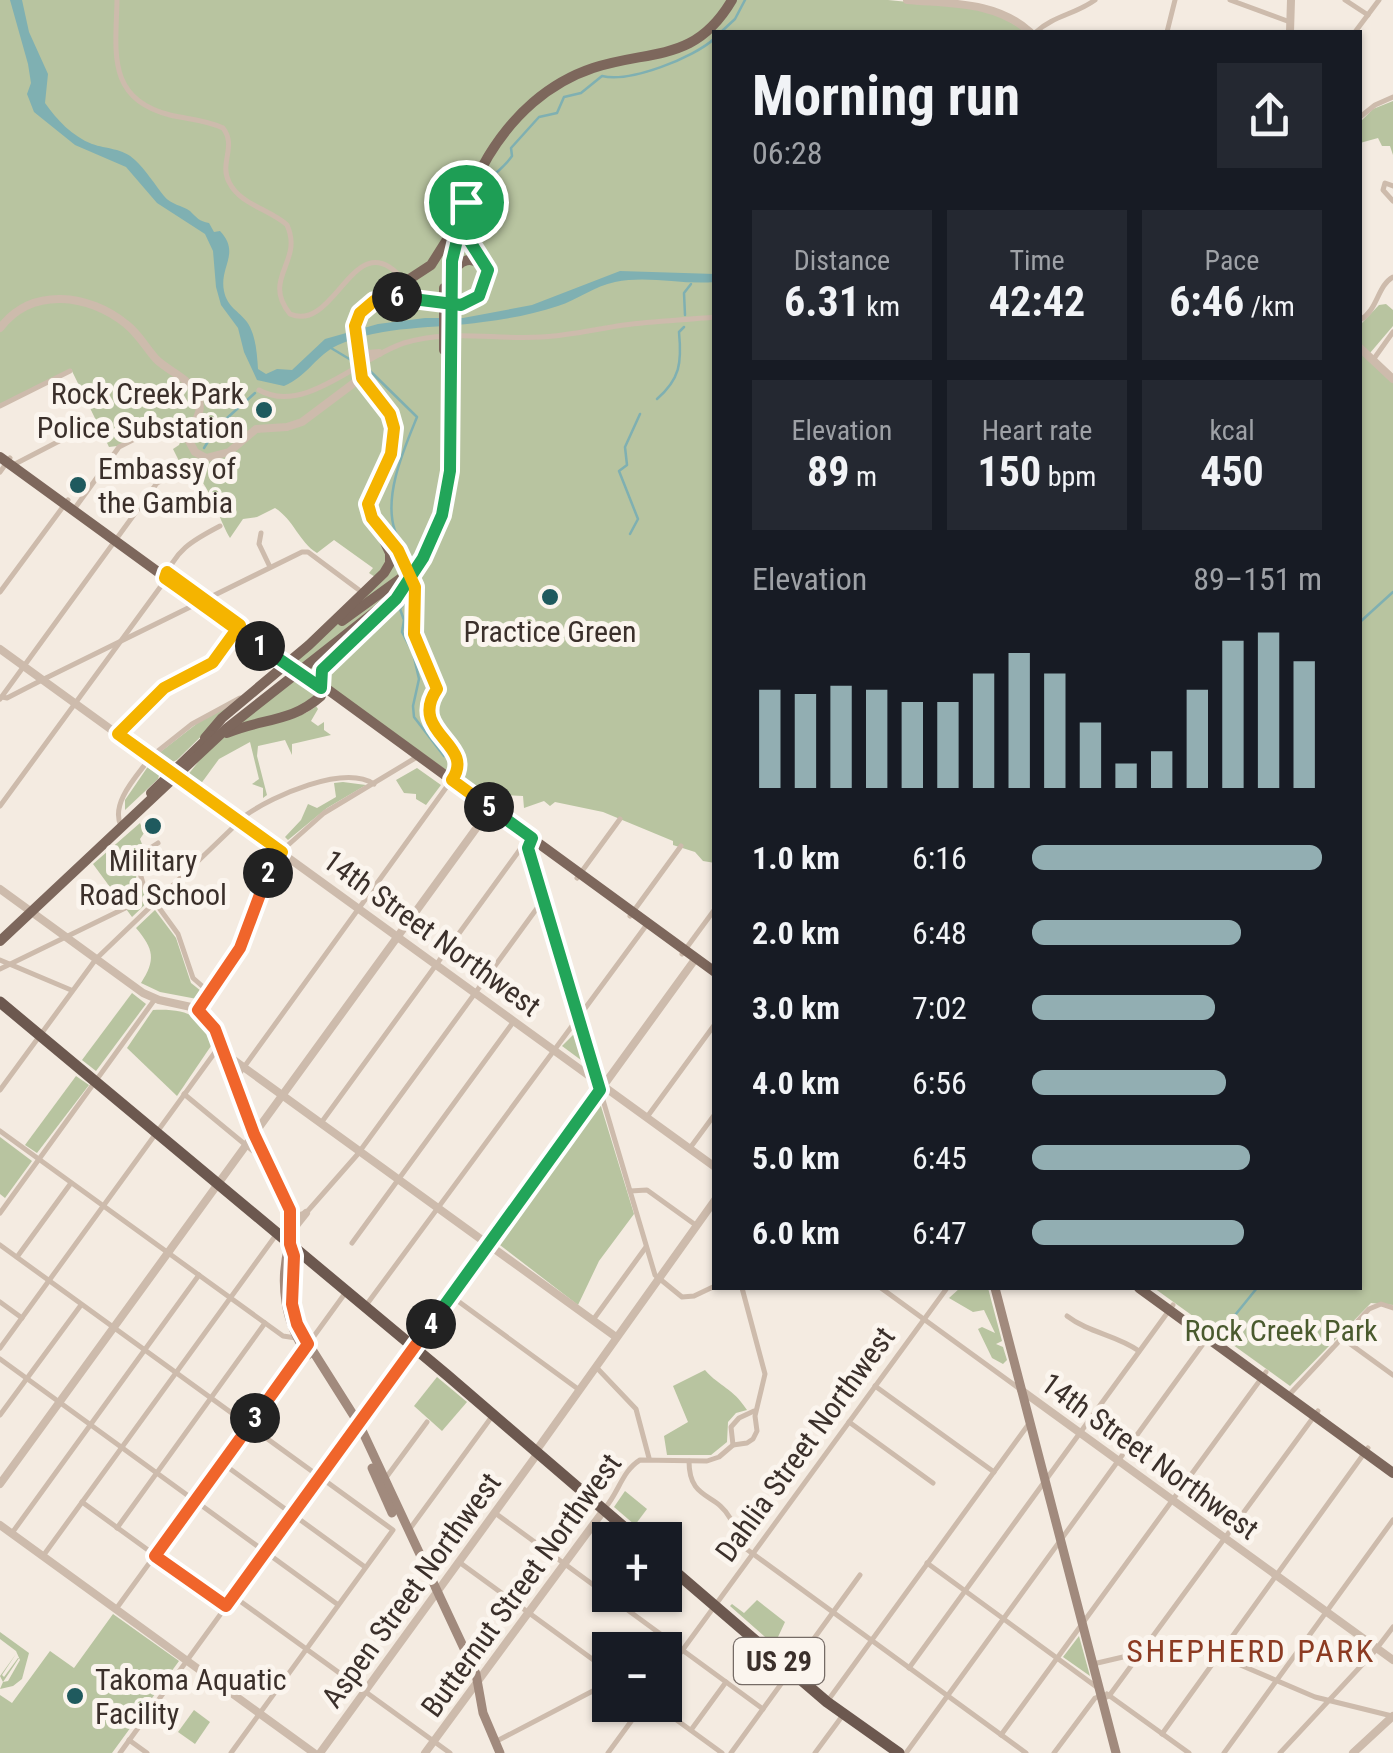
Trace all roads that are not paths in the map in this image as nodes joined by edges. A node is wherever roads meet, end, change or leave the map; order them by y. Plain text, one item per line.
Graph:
1 (117, 0) edge
2 (728, 0) edge
3 (907, 0) edge
4 (1095, 0) edge
5 (1175, 0) edge
6 (1232, 0) edge
7 (1291, 0) edge
8 (1345, 0) edge
9 (1379, 0) edge
10 (1368, 16) junction
11 (1290, 22) junction
12 (1030, 30) edge
13 (1036, 30) edge
14 (1169, 30) edge
15 (1290, 30) edge
16 (1357, 30) edge
17 (1393, 97) edge
18 (1362, 116) edge
19 (1393, 186) edge
20 (1393, 201) edge
21 (466, 202) junction
22 (450, 235) junction
23 (1393, 277) edge
24 (487, 280) junction
25 (405, 282) junction
26 (448, 285) junction
27 (378, 300) junction
28 (428, 303) junction
29 (712, 317) edge
30 (1362, 318) edge
31 (0, 328) edge
32 (1393, 332) edge
33 (357, 344) junction
34 (1362, 350) edge
35 (379, 353) junction
36 (1373, 360) junction
37 (359, 364) junction
38 (70, 371) dead end
39 (1393, 379) edge
40 (364, 380) junction
41 (259, 390) dead end
42 (0, 406) edge
43 (94, 423) dead end
44 (158, 427) dead end
45 (7, 461) edge
46 (188, 467) dead end
47 (70, 505) junction
48 (372, 518) junction
49 (220, 526) dead end
50 (261, 533) dead end
51 (117, 539) junction
52 (270, 567) junction
53 (166, 575) junction
54 (409, 585) junction
55 (0, 592) edge
56 (363, 593) junction
57 (202, 601) junction
58 (238, 627) junction
59 (121, 640) junction
60 (308, 645) junction
61 (0, 647) edge
62 (289, 664) junction
63 (24, 665) junction
64 (305, 676) junction
65 (431, 678) junction
66 (44, 679) junction
67 (444, 682) dead end
68 (278, 688) junction
69 (321, 688) junction
70 (248, 695) junction
71 (1, 698) edge
72 (76, 702) junction
73 (120, 733) junction
74 (217, 738) junction
75 (191, 754) junction
76 (151, 756) junction
77 (417, 758) junction
78 (175, 774) junction
79 (450, 782) junction
80 (374, 784) junction
81 (0, 806) edge
82 (489, 811) junction
83 (620, 819) dead end
84 (240, 822) junction
85 (121, 826) junction
86 (530, 841) junction
87 (158, 842) dead end
88 (680, 846) dead end
89 (282, 852) junction
90 (579, 876) junction
91 (0, 889) edge
92 (150, 896) junction
93 (542, 900) junction
94 (155, 902) junction
95 (359, 908) junction
96 (30, 911) junction
97 (712, 913) edge
98 (631, 914) junction
99 (647, 925) junction
100 (398, 936) junction
101 (67, 938) junction
102 (0, 941) edge
103 (684, 952) junction
104 (96, 959) junction
105 (0, 960) edge
106 (695, 960) junction
107 (436, 964) junction
108 (10, 966) junction
109 (0, 968) edge
110 (712, 973) edge
111 (72, 991) junction
112 (210, 992) junction
113 (475, 993) junction
114 (155, 999) junction
115 (0, 1002) edge
116 (198, 1010) junction
117 (578, 1019) junction
118 (514, 1021) junction
119 (712, 1028) edge
120 (40, 1035) junction
121 (222, 1048) junction
122 (552, 1048) junction
123 (229, 1066) junction
124 (244, 1067) junction
125 (96, 1081) junction
126 (234, 1081) junction
127 (601, 1086) junction
128 (0, 1090) edge
129 (184, 1094) junction
130 (282, 1095) junction
131 (647, 1118) junction
132 (712, 1118) edge
133 (321, 1123) junction
134 (0, 1131) edge
135 (157, 1132) junction
136 (254, 1134) junction
137 (246, 1146) junction
138 (690, 1148) junction
139 (360, 1151) junction
140 (262, 1153) junction
141 (39, 1160) junction
142 (712, 1165) edge
143 (398, 1179) junction
144 (71, 1182) junction
145 (218, 1183) junction
146 (630, 1191) junction
147 (712, 1204) edge
148 (103, 1206) junction
149 (437, 1207) junction
150 (290, 1209) junction
151 (0, 1213) edge
152 (306, 1213) junction
153 (696, 1226) junction
154 (286, 1237) junction
155 (352, 1244) dead end
156 (489, 1244) junction
157 (0, 1245) edge
158 (646, 1247) junction
159 (168, 1253) junction
160 (16, 1257) junction
161 (199, 1275) junction
162 (658, 1279) junction
163 (49, 1281) junction
164 (712, 1287) edge
165 (743, 1290) edge
166 (884, 1290) edge
167 (945, 1290) edge
168 (996, 1290) edge
169 (1142, 1290) edge
170 (1151, 1290) edge
171 (347, 1291) junction
172 (289, 1294) junction
173 (451, 1296) junction
174 (230, 1298) junction
175 (0, 1302) edge
176 (81, 1304) junction
177 (365, 1306) junction
178 (1171, 1308) junction
179 (1393, 1308) edge
180 (1067, 1316) dead end
181 (22, 1318) junction
182 (924, 1318) junction
183 (593, 1320) junction
184 (266, 1324) junction
185 (113, 1328) junction
186 (616, 1336) junction
187 (1210, 1336) junction
188 (296, 1338) junction
189 (1342, 1338) junction
190 (306, 1347) junction
191 (0, 1348) edge
192 (414, 1348) junction
193 (144, 1350) junction
194 (1140, 1352) junction
195 (0, 1359) edge
196 (595, 1366) junction
197 (176, 1373) junction
198 (1264, 1375) junction
199 (1393, 1375) edge
200 (26, 1379) junction
201 (875, 1386) junction
202 (578, 1388) junction
203 (1021, 1390) junction
204 (1289, 1394) junction
205 (211, 1398) junction
206 (59, 1402) junction
207 (1316, 1413) junction
208 (0, 1415) edge
209 (494, 1415) junction
210 (754, 1415) junction
211 (427, 1422) dead end
212 (849, 1422) junction
213 (1030, 1422) junction
214 (90, 1425) junction
215 (249, 1426) junction
216 (357, 1426) junction
217 (1080, 1432) junction
218 (733, 1444) junction
219 (122, 1448) junction
220 (1366, 1450) junction
221 (537, 1452) junction
222 (649, 1458) junction
223 (1119, 1460) junction
224 (689, 1461) junction
225 (222, 1463) junction
226 (1393, 1470) edge
227 (994, 1472) junction
228 (157, 1473) junction
229 (320, 1477) junction
230 (1045, 1481) junction
231 (381, 1482) junction
232 (932, 1483) dead end
233 (0, 1484) edge
234 (1172, 1500) junction
235 (195, 1501) junction
236 (82, 1502) junction
237 (604, 1510) junction
238 (495, 1513) junction
239 (292, 1514) junction
240 (1393, 1520) edge
241 (618, 1522) edge
242 (0, 1525) edge
243 (117, 1528) junction
244 (408, 1532) junction
245 (12, 1533) junction
246 (1225, 1538) junction
247 (1060, 1540) junction
248 (266, 1552) junction
249 (754, 1554) junction
250 (43, 1556) junction
251 (155, 1556) junction
252 (459, 1562) junction
253 (928, 1562) junction
254 (564, 1563) junction
255 (366, 1568) junction
256 (860, 1575) dead end
257 (1276, 1575) junction
258 (682, 1578) edge
259 (966, 1590) junction
260 (234, 1596) junction
261 (434, 1596) junction
262 (338, 1605) junction
263 (226, 1606) junction
264 (715, 1606) junction
265 (116, 1609) junction
266 (528, 1612) junction
267 (833, 1612) junction
268 (1327, 1612) junction
269 (1004, 1618) junction
270 (1082, 1624) junction
271 (1393, 1627) edge
272 (658, 1632) edge
273 (871, 1640) junction
274 (1377, 1648) junction
275 (307, 1649) junction
276 (682, 1650) joint
277 (1142, 1652) junction
278 (1218, 1656) junction
279 (1057, 1658) junction
280 (592, 1659) edge
281 (186, 1660) junction
282 (1393, 1660) edge
283 (1093, 1664) junction
284 (909, 1668) junction
285 (790, 1671) junction
286 (726, 1682) junction
287 (1276, 1682) junction
288 (475, 1684) junction
289 (592, 1691) edge
290 (365, 1692) junction
291 (1103, 1695) junction
292 (948, 1696) junction
293 (1328, 1701) junction
294 (827, 1702) junction
295 (763, 1708) junction
296 (260, 1714) junction
297 (844, 1714) junction
298 (1393, 1716) edge
299 (631, 1722) edge
300 (680, 1722) edge
301 (691, 1730) junction
302 (1162, 1734) junction
303 (1002, 1735) junction
304 (129, 1740) junction
305 (434, 1741) junction
306 (495, 1742) junction
307 (120, 1753) edge
308 (147, 1753) edge
309 (231, 1753) edge
310 (317, 1753) edge
311 (425, 1753) edge
312 (450, 1753) edge
313 (500, 1753) edge
314 (608, 1753) edge
315 (722, 1753) edge
316 (731, 1753) edge
317 (816, 1753) edge
318 (903, 1753) edge
319 (1026, 1753) edge
320 (1054, 1753) edge
321 (1116, 1753) edge
322 (1189, 1753) edge
323 (1224, 1753) edge
324 (1280, 1753) edge
325 (1353, 1753) edge

1 - 25 street
2 - 21 main road
2 - 22 main road
3 - 12 street
4 - 13 street
5 - 14 street
6 - 11 street
7 - 11 street
8 - 10 street
9 - 10 street
10 - 16 street
11 - 15 street
17 - 18 street
19 - 20 street
21 - 24 main road
21 - 26 main road
22 - 25 main road
22 - 26 main road
23 - 30 street
24 - 26 main road
24 - 28 main road
25 - 27 street
25 - 28 main road
26 - 54 main road, bridge
27 - 28 street
27 - 33 street
29 - 35 street
31 - 40 street
32 - 36 street
33 - 35 street
33 - 37 street
34 - 36 street
35 - 37 street
36 - 39 street
37 - 40 street
37 - 41 street
38 - 42 street
40 - 48 street
43 - 45 street
44 - 47 street
45 - 47 main road
46 - 51 street
47 - 51 main road
47 - 55 street
48 - 54 street
48 - 56 main road
49 - 53 street
50 - 52 street
51 - 53 main road
51 - 63 street
52 - 56 street
52 - 57 street
53 - 57 main road
53 - 59 street
54 - 60 main road
54 - 65 street
54 - 68 main road
54 - 69 main road
54 - 75 main road
56 - 60 main road
57 - 58 main road
57 - 59 street
58 - 62 main road
58 - 73 street
59 - 66 street
59 - 72 street
60 - 62 main road
61 - 63 street, 14th Street Northwest
62 - 64 main road, bridge
62 - 70 main road
63 - 66 street, 14th Street Northwest
63 - 71 street
64 - 68 main road
64 - 69 main road
65 - 67 street
65 - 79 street
66 - 71 street
66 - 72 street, 14th Street Northwest
68 - 74 main road
69 - 74 main road
69 - 77 main road
70 - 75 main road
70 - 76 street
72 - 73 street, 14th Street Northwest
72 - 81 street
73 - 76 street, 14th Street Northwest
74 - 78 main road
75 - 78 main road
76 - 78 street, 14th Street Northwest
76 - 85 street
77 - 79 main road
77 - 80 street
78 - 84 street, 14th Street Northwest
78 - 85 main road
79 - 82 main road
79 - 95 street
80 - 84 street
80 - 89 street
82 - 86 main road
82 - 100 street
83 - 90 street
84 - 89 street, 14th Street Northwest
84 - 94 street
85 - 96 main road
86 - 90 main road
86 - 93 street
86 - 107 street
87 - 92 street
88 - 98 street
89 - 95 street, 14th Street Northwest
89 - 112 street
90 - 98 main road
91 - 96 street
92 - 94 street
92 - 101 street
93 - 113 street
93 - 117 street
94 - 104 street
94 - 112 street
95 - 100 street, 14th Street Northwest
95 - 124 street
96 - 101 street
96 - 102 main road
97 - 103 street
98 - 99 main road
99 - 103 main road
99 - 117 street
100 - 107 street, 14th Street Northwest
100 - 130 street
101 - 104 street
101 - 108 street
103 - 106 main road
104 - 111 street
104 - 114 street
105 - 108 street
106 - 110 main road
106 - 127 street
107 - 113 street, 14th Street Northwest
107 - 133 street
108 - 109 street
108 - 111 street
111 - 120 street
112 - 116 street
113 - 118 street, 14th Street Northwest
113 - 139 street
114 - 116 street
114 - 125 street
115 - 120 highway
116 - 121 street
117 - 122 street
117 - 127 street
118 - 122 street, 14th Street Northwest
118 - 143 street
119 - 131 street
120 - 125 highway
120 - 128 street
121 - 123 street
121 - 124 street
121 - 129 street
122 - 127 street, 14th Street Northwest
122 - 149 street
123 - 124 street
123 - 126 street
124 - 126 street
124 - 130 street
125 - 135 highway
125 - 141 street
126 - 136 street
127 - 131 street, 14th Street Northwest
127 - 146 street
127 - 156 street
129 - 135 street
129 - 137 street
130 - 133 street
130 - 136 street
131 - 138 street, 14th Street Northwest
132 - 138 street
133 - 139 street
134 - 141 street
135 - 145 highway
135 - 148 street
136 - 137 street
136 - 140 street
137 - 140 street
137 - 145 street
138 - 142 street, 14th Street Northwest
139 - 143 street
139 - 152 street
140 - 150 street
141 - 144 street
141 - 151 street
143 - 149 street
143 - 155 street
144 - 148 street
144 - 160 street
145 - 154 highway
145 - 159 street
146 - 153 street
146 - 158 street
147 - 153 street, Aspen Street Northwest
148 - 159 street
148 - 163 street
149 - 156 street
149 - 177 street
150 - 152 street
150 - 154 street
152 - 154 street
153 - 162 street, Aspen Street Northwest
154 - 171 highway
154 - 172 main road
154 - 174 street
156 - 173 street
156 - 183 street
157 - 160 street
158 - 162 street
158 - 183 street
159 - 161 street
159 - 185 street
160 - 163 street
161 - 174 street
161 - 193 street
162 - 164 street
162 - 186 street, Aspen Street Northwest
163 - 176 street
163 - 181 street
165 - 210 street
166 - 182 street, 14th Street Northwest
167 - 182 street, Dahlia Street Northwest
168 - 203 main road
169 - 178 main road
170 - 178 main road
171 - 177 highway
171 - 190 street
172 - 188 main road
172 - 190 main road
173 - 192 street
173 - 202 street
174 - 184 street
174 - 197 street
175 - 181 street
176 - 185 street
176 - 200 street
177 - 192 highway
178 - 187 main road
178 - 194 street
179 - 189 street
180 - 194 street
181 - 191 street
182 - 201 street, Dahlia Street Northwest
182 - 203 street, 14th Street Northwest
183 - 186 street
184 - 188 street
184 - 205 street
185 - 193 street
185 - 206 street
186 - 196 street, Aspen Street Northwest
187 - 198 main road
187 - 223 street
188 - 190 main road
189 - 199 street
189 - 204 street
190 - 215 street
190 - 216 main road
192 - 209 highway
192 - 216 street
193 - 197 street
193 - 214 street
194 - 217 street
195 - 200 street
196 - 202 street, Aspen Street Northwest
196 - 222 street
197 - 205 street
197 - 219 street
198 - 204 main road
198 - 234 street
200 - 206 street
200 - 208 street
201 - 212 street, Dahlia Street Northwest
201 - 227 street
202 - 221 street, Aspen Street Northwest
203 - 213 main road
203 - 217 street, 14th Street Northwest
204 - 207 main road
205 - 215 street
205 - 228 street
206 - 214 street
206 - 233 street
207 - 220 main road
207 - 246 street
209 - 221 highway
209 - 244 street
210 - 218 street
210 - 218 street
211 - 231 street
212 - 232 street
212 - 249 street, Dahlia Street Northwest
213 - 227 street
213 - 230 main road
214 - 219 street
214 - 245 street
215 - 225 street
215 - 229 street
216 - 229 street
216 - 231 main road
217 - 223 street, 14th Street Northwest
217 - 230 street
218 - 224 street
219 - 228 street
219 - 236 street
220 - 226 main road
220 - 257 street
221 - 237 highway
221 - 238 street, Aspen Street Northwest
222 - 224 street, Butternut Street Northwest
222 - 237 street, Butternut Street Northwest
223 - 234 street, 14th Street Northwest
223 - 247 street
224 - 249 street
225 - 235 street
225 - 239 street
227 - 253 street
228 - 235 street
228 - 243 street
229 - 239 street
229 - 255 street
230 - 247 main road
230 - 259 street
231 - 244 main road
231 - 261 main road
234 - 246 street, 14th Street Northwest
234 - 270 street
235 - 248 street
235 - 251 street
236 - 243 street
236 - 250 street
237 - 241 highway
237 - 254 street, Butternut Street Northwest
238 - 252 street, Aspen Street Northwest
238 - 254 street
239 - 248 street
239 - 255 street
240 - 268 street
242 - 245 street
243 - 251 street
244 - 261 main road
245 - 250 street
246 - 257 street, 14th Street Northwest
246 - 277 street
247 - 269 street
247 - 270 main road
248 - 260 street
248 - 262 street
249 - 264 street, Dahlia Street Northwest
249 - 267 street
250 - 265 street
251 - 263 street
251 - 265 street
252 - 261 street, Aspen Street Northwest
252 - 266 street
253 - 259 street
253 - 273 street
254 - 266 street, Butternut Street Northwest
254 - 272 street
255 - 262 street
256 - 267 street
257 - 268 street, 14th Street Northwest
257 - 278 street
258 - 264 highway, US 29
259 - 269 street
259 - 284 street
260 - 263 street
260 - 275 street
261 - 288 main road
261 - 290 street, Aspen Street Northwest
262 - 275 street
263 - 281 street
264 - 276 street, Dahlia Street Northwest
264 - 285 highway, US 29
265 - 281 street
266 - 280 street
266 - 288 street, Butternut Street Northwest
267 - 273 street
267 - 285 street
268 - 274 street, 14th Street Northwest
268 - 287 street
269 - 279 street
269 - 292 street
270 - 279 street
270 - 283 main road
271 - 274 street
273 - 284 street
273 - 294 street
274 - 282 street, 14th Street Northwest
274 - 293 street
275 - 290 street
275 - 296 street
276 - 286 street
277 - 278 street
277 - 283 street
277 - 291 street
278 - 287 street
278 - 302 street
279 - 291 street
279 - 303 street
281 - 296 street
281 - 304 street
283 - 291 main road
284 - 292 street
285 - 294 highway, US 29
285 - 295 street
286 - 295 street
286 - 301 street
287 - 293 street
287 - 323 street
288 - 305 street, Butternut Street Northwest
288 - 306 main road
289 - 306 street
290 - 305 street
290 - 310 street, Aspen Street Northwest
291 - 302 street
291 - 320 street
291 - 321 main road
292 - 303 street
292 - 318 street
293 - 298 street
293 - 324 street
294 - 297 highway, US 29
295 - 316 street
296 - 309 street
296 - 310 street
297 - 317 street
297 - 318 highway, US 29
298 - 325 street
299 - 314 street
300 - 301 street
301 - 315 street
302 - 322 street
303 - 319 street
304 - 307 street
304 - 308 street
305 - 311 street, Butternut Street Northwest
305 - 312 street
306 - 313 main road

